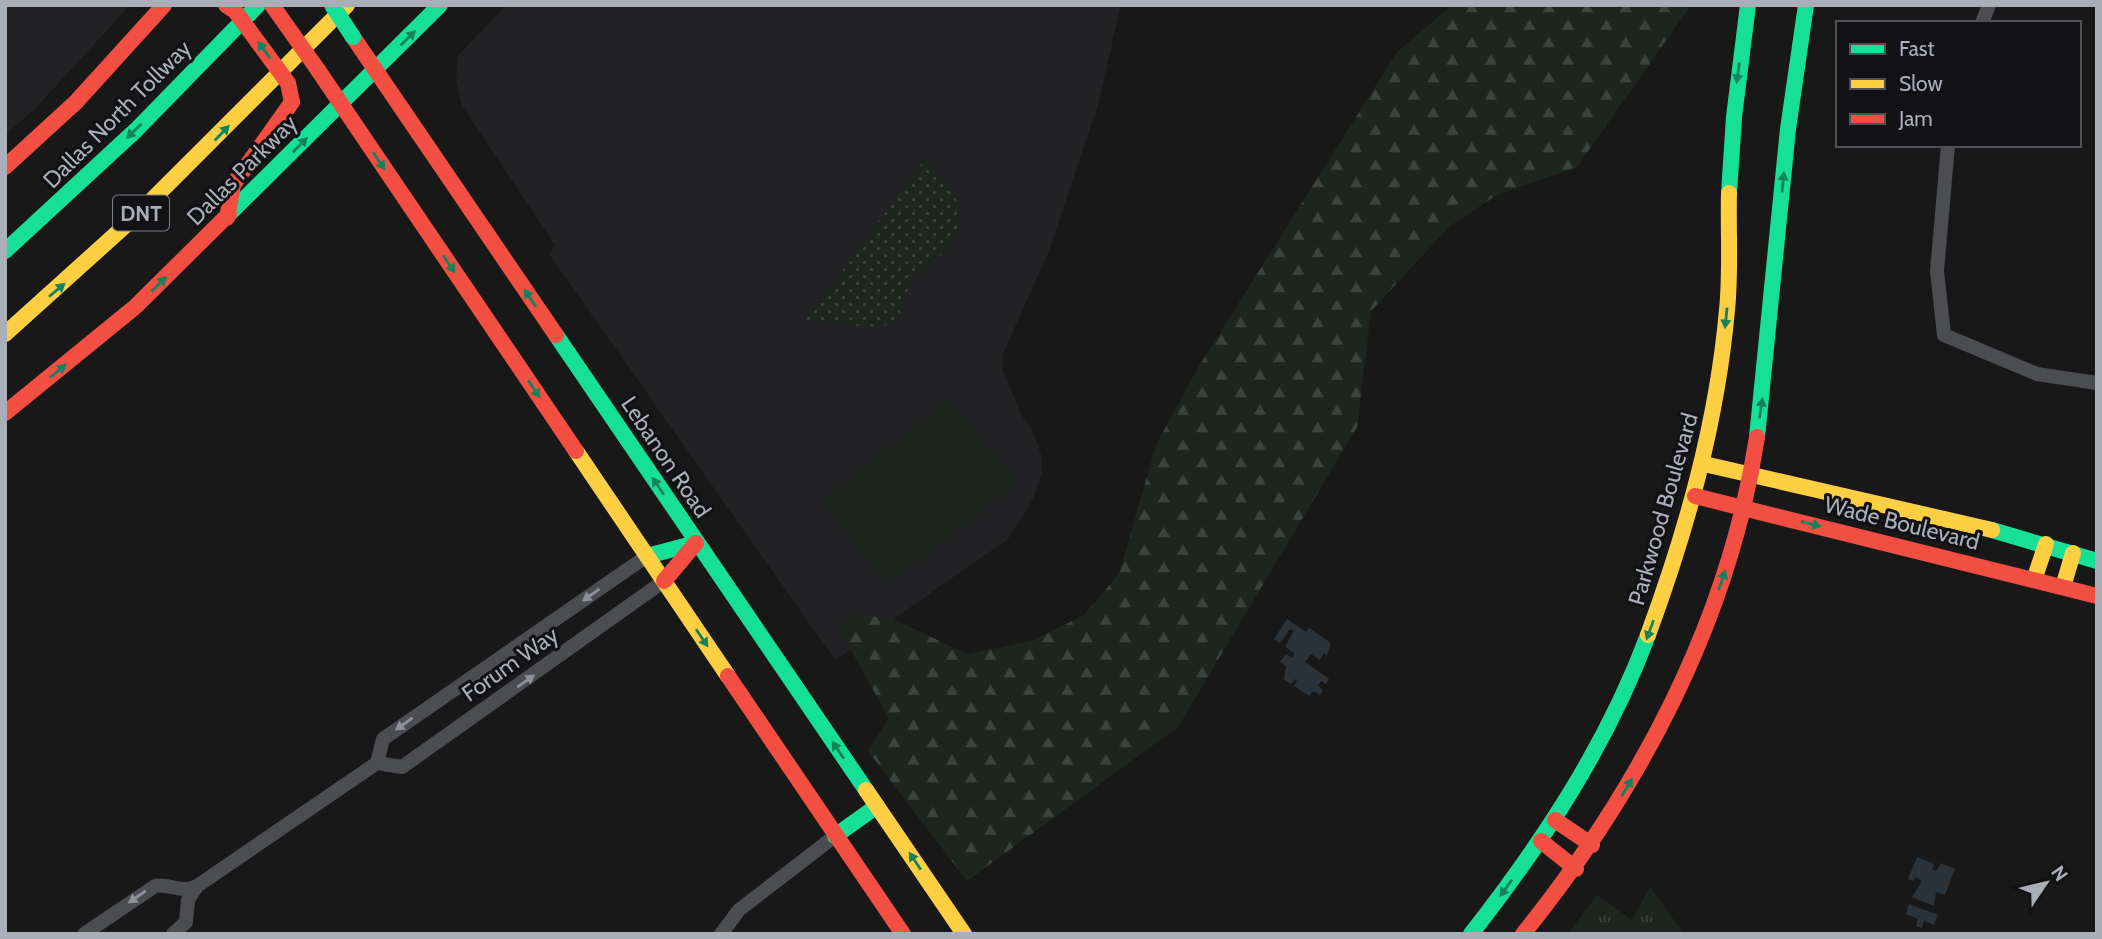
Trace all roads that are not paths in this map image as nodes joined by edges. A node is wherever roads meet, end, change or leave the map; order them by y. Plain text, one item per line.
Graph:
1 (183, 5) edge
2 (226, 5) edge
3 (258, 5) edge
4 (272, 5) edge
5 (332, 5) edge
6 (347, 5) edge
7 (440, 5) edge
8 (1748, 5) edge
9 (1806, 5) edge
10 (1990, 5) edge
11 (162, 8) edge
12 (1983, 21) edge
13 (376, 70) junction
14 (341, 105) junction
15 (1948, 147) edge
16 (5, 167) edge
17 (227, 218) junction
18 (5, 251) edge
19 (5, 334) edge
20 (2097, 383) edge
21 (5, 413) edge
22 (1704, 464) junction
23 (1750, 476) junction
24 (1695, 496) junction
25 (1745, 507) junction
26 (696, 543) junction
27 (2046, 544) junction
28 (2073, 553) junction
29 (647, 556) junction
30 (2097, 561) edge
31 (2034, 580) junction
32 (664, 581) junction
33 (2063, 587) junction
34 (2097, 596) edge
35 (377, 763) junction
36 (877, 806) junction
37 (1555, 820) junction
38 (835, 836) junction
39 (1541, 841) junction
40 (1592, 845) junction
41 (1576, 869) junction
42 (197, 886) junction
43 (84, 934) edge
44 (173, 934) edge
45 (721, 934) edge
46 (903, 934) edge
47 (964, 934) edge
48 (1471, 934) edge
49 (1524, 934) edge

1 - 11 main road
17 -> 2 main road, bridge
3 -> 18 main road, Dallas North Tollway / DNT
4 - 14 main road, bridge
5 - 13 main road, Lebanon Road, bridge
19 -> 6 main road, DNT
13 -> 7 main road, Dallas Parkway
8 -> 22 main road, Parkwood Boulevard
23 -> 9 main road
10 - 12 street
11 - 16 main road
13 - 14 main road, Dallas Parkway
26 -> 13 main road, Lebanon Road
17 -> 14 main road, Dallas Parkway
14 -> 29 main road
15 - 20 street
21 -> 17 main road, Dallas Parkway
22 - 23 main road, Wade Boulevard
22 - 24 main road, Parkwood Boulevard
23 - 25 main road
23 - 27 main road, Wade Boulevard
24 - 25 main road, Wade Boulevard
24 -> 37 main road, Parkwood Boulevard
25 -> 31 main road, Wade Boulevard
40 -> 25 main road
26 - 29 main road
26 - 32 main road
36 -> 26 main road, Lebanon Road
27 - 28 main road, Wade Boulevard
27 - 31 main road
28 - 30 main road, Wade Boulevard
28 - 33 main road
29 - 32 main road
29 -> 35 street, Forum Way
31 - 33 main road, Wade Boulevard
35 -> 32 street, Forum Way
32 -> 38 main road
33 - 34 main road, Wade Boulevard
35 - 42 street, Forum Way
36 - 38 main road
47 -> 36 main road, Lebanon Road
37 - 39 main road, Parkwood Boulevard
37 - 40 main road
38 - 45 street
38 - 46 main road
39 - 41 main road
39 -> 48 main road, Parkwood Boulevard
40 - 41 main road
41 - 49 main road
42 -> 43 street
42 - 44 street

